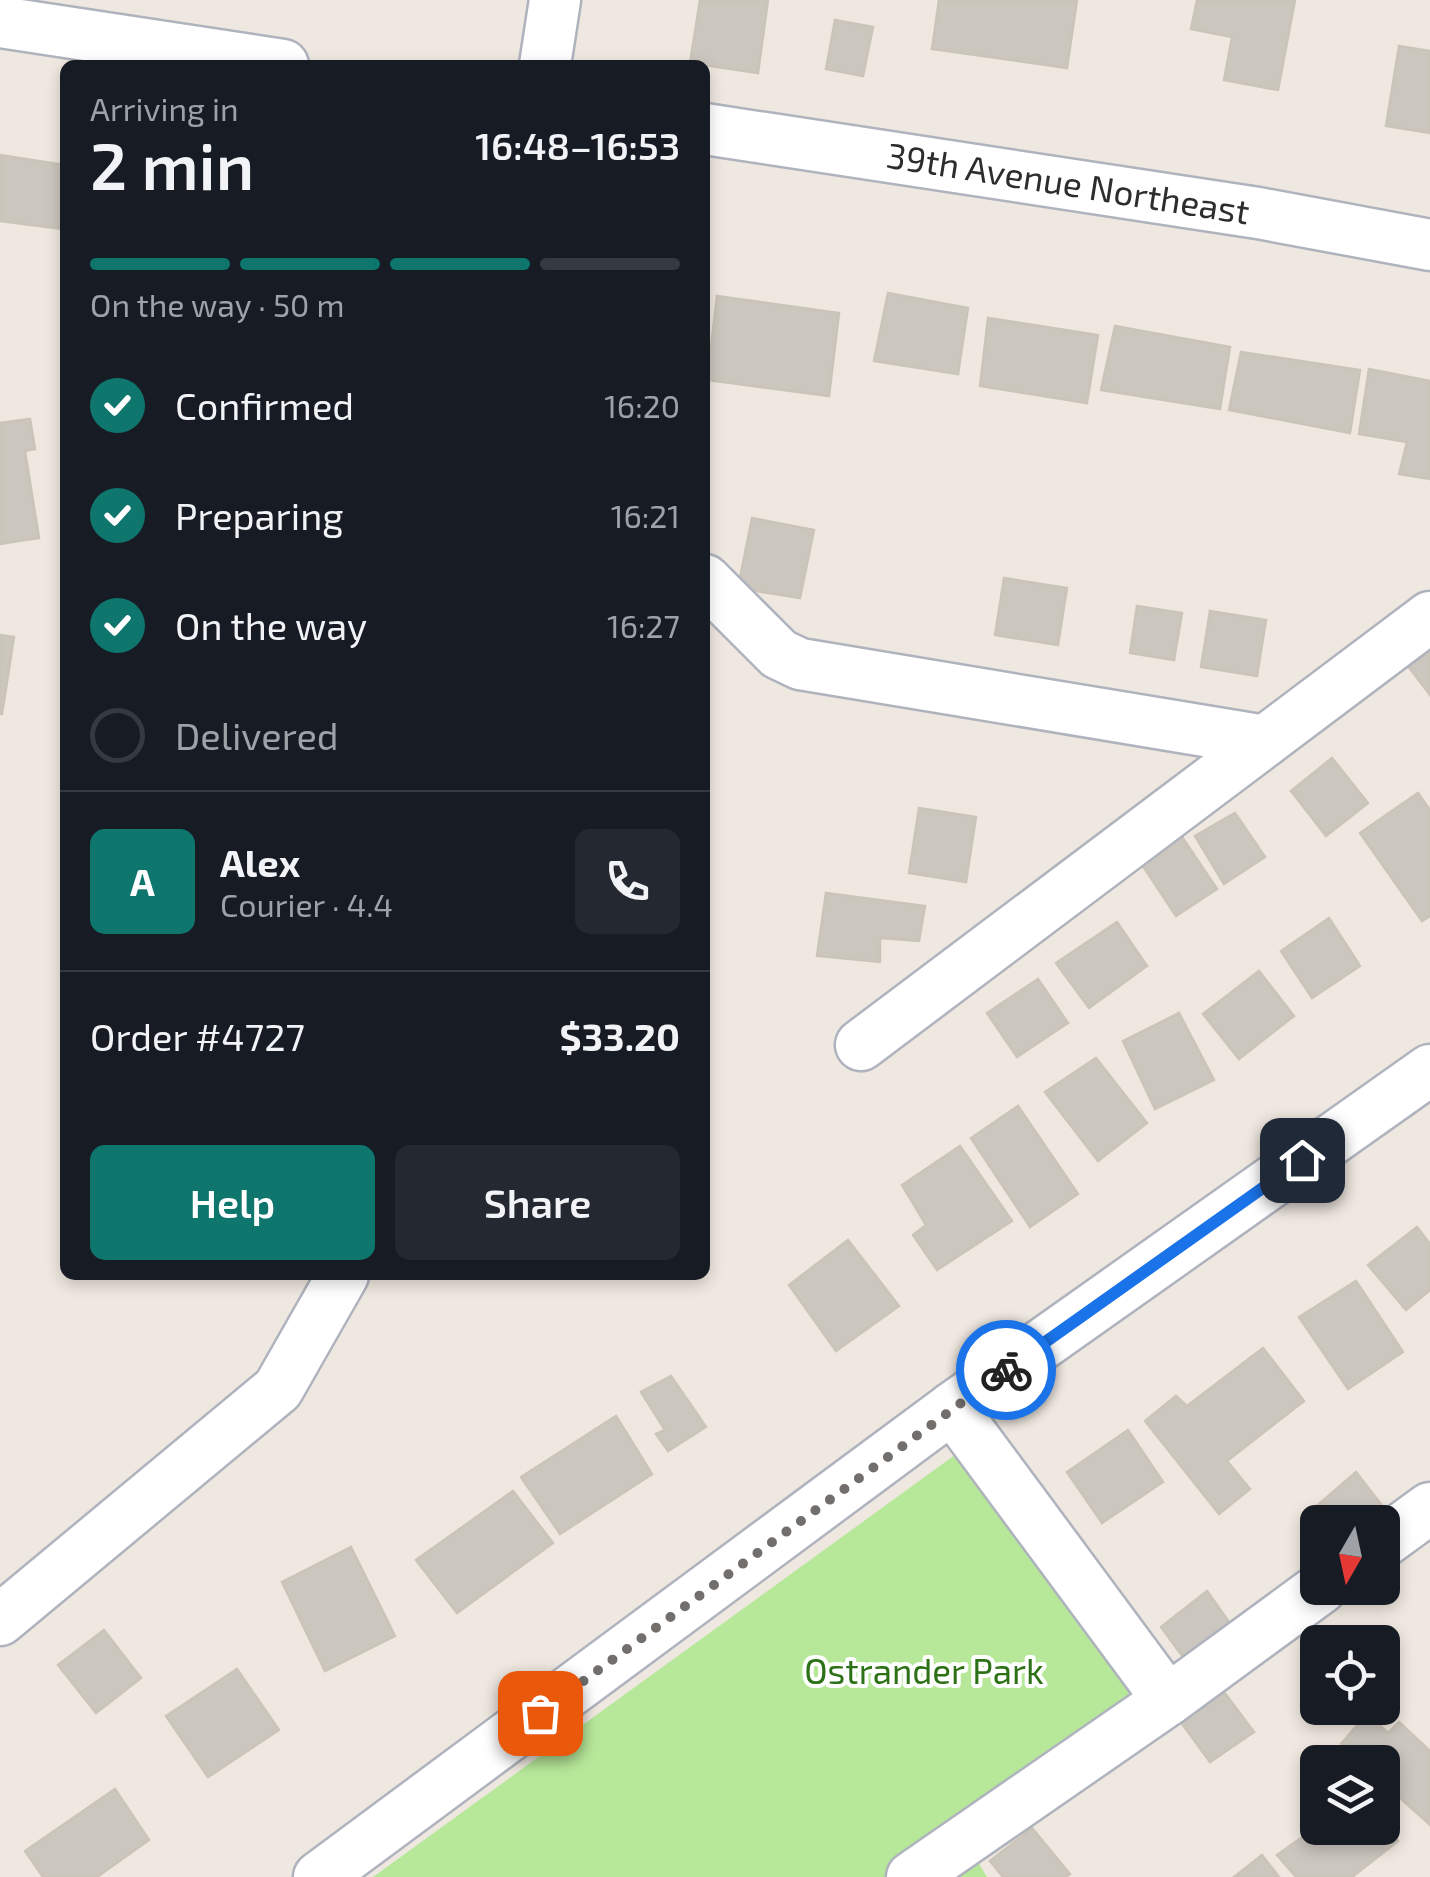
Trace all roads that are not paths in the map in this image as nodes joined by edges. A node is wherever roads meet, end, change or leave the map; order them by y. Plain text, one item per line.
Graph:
1 (556, 0) edge
2 (0, 22) edge
3 (250, 60) edge
4 (546, 60) edge
5 (710, 130) edge
6 (1430, 244) edge
7 (710, 585) edge
8 (1430, 617) edge
9 (1264, 742) junction
10 (861, 1045) dead end
11 (1430, 1070) edge
12 (340, 1280) edge
13 (952, 1408) junction
14 (1430, 1508) edge
15 (1400, 1529) edge
16 (1300, 1603) edge
17 (0, 1620) edge
18 (1168, 1700) junction
19 (319, 1877) edge
20 (912, 1877) edge

1 - 4 street
2 - 3 street
5 - 6 street, 39th Avenue Northeast
7 - 9 street
8 - 9 street
9 - 10 street
11 - 13 street
12 - 17 street
13 - 18 street
13 - 19 street
14 - 15 street
16 - 18 street
18 - 20 street

